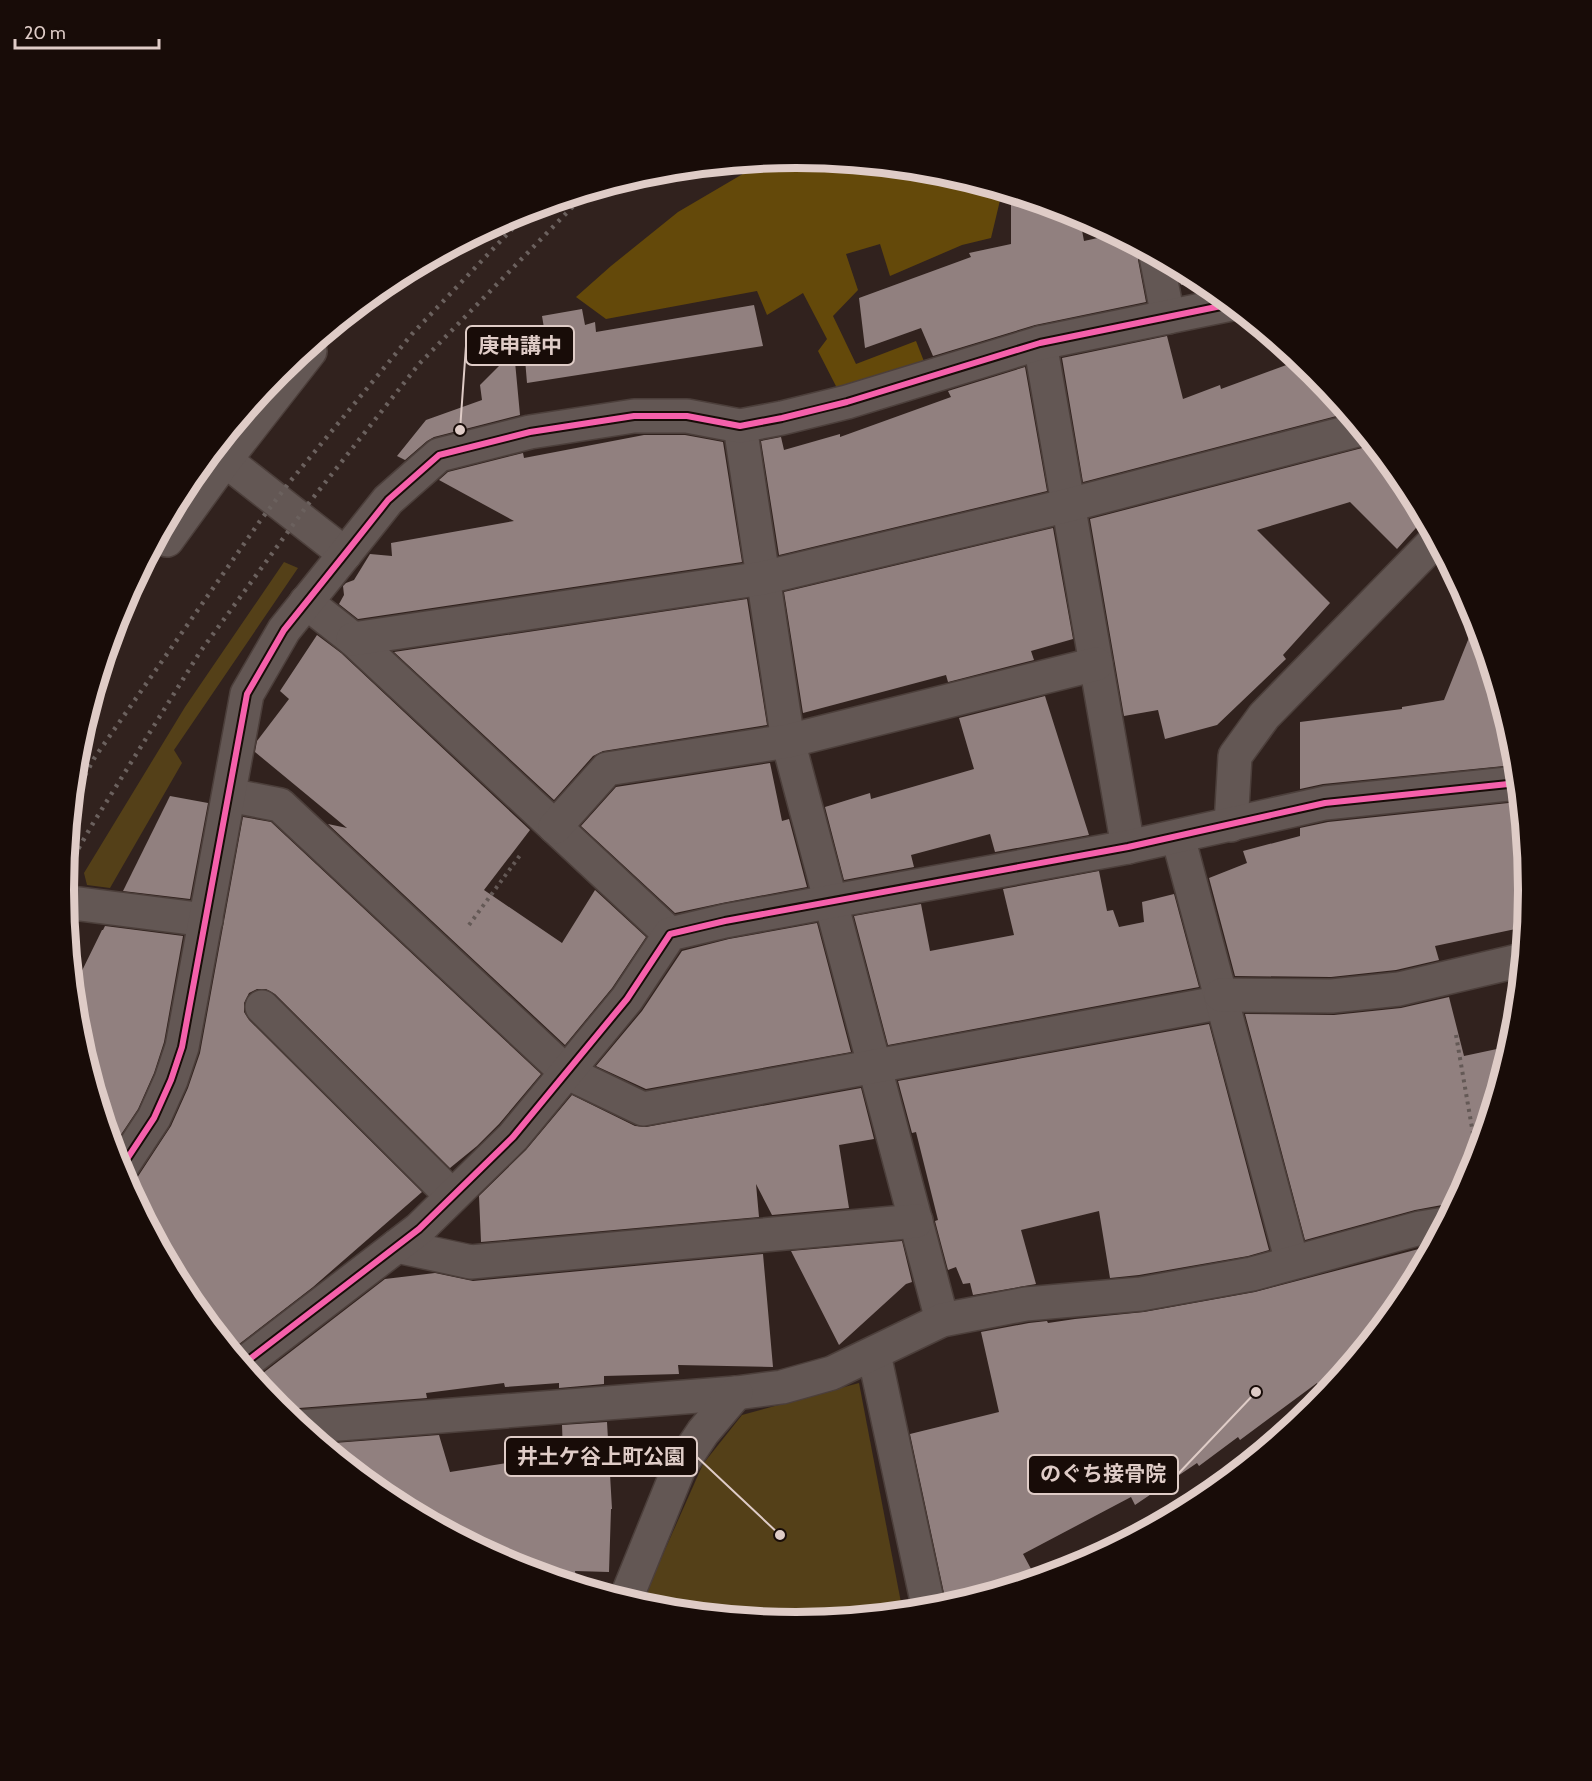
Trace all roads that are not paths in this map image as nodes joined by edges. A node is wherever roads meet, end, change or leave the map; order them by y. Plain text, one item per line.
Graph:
1 (1158, 266) edge
2 (1220, 306) edge
3 (1168, 317) junction
4 (1040, 343) junction
5 (279, 386) edge
6 (740, 426) junction
7 (1353, 431) edge
8 (231, 442) edge
9 (219, 457) edge
10 (212, 465) edge
11 (1069, 505) junction
12 (165, 539) edge
13 (1431, 545) edge
14 (345, 554) junction
15 (763, 578) junction
16 (306, 602) junction
17 (353, 639) junction
18 (1096, 664) junction
19 (788, 741) junction
20 (1510, 784) edge
21 (228, 795) junction
22 (550, 823) junction
23 (1231, 825) junction
24 (1178, 837) junction
25 (1128, 847) junction
26 (830, 902) junction
27 (74, 903) edge
28 (206, 920) junction
29 (670, 934) junction
30 (1514, 962) edge
31 (1222, 998) junction
32 (262, 1006) dead end
33 (874, 1066) junction
34 (567, 1072) junction
35 (126, 1161) edge
36 (452, 1196) junction
37 (916, 1221) junction
38 (1436, 1225) edge
39 (396, 1246) junction
40 (1292, 1262) junction
41 (942, 1320) junction
42 (874, 1354) junction
43 (248, 1361) edge
44 (736, 1393) junction
45 (312, 1426) edge
46 (628, 1593) edge
47 (926, 1601) edge

1 - 3 street
2 - 3 street
3 - 4 street
4 - 6 street
4 - 11 street
5 - 8 street
6 - 14 street
6 - 15 street
7 - 11 street
9 - 14 street
10 - 12 street
11 - 15 street
11 - 18 street
13 - 23 street
14 - 16 street
15 - 17 street
15 - 19 street
16 - 17 street
16 - 21 street
17 - 22 street
18 - 19 street
18 - 25 street
19 - 22 street
19 - 26 street
20 - 23 street
21 - 28 street
21 - 34 street
22 - 29 street
23 - 24 street
24 - 25 street
24 - 31 street
25 - 26 street
26 - 29 street
26 - 33 street
27 - 28 street
28 - 35 street
29 - 34 street
30 - 31 street
31 - 33 street
31 - 40 street
32 - 36 street
33 - 34 street
33 - 37 street
34 - 36 street
36 - 39 street
37 - 39 street
37 - 41 street
38 - 40 street
39 - 43 street
40 - 41 street
41 - 42 street
42 - 44 street
42 - 47 street
44 - 45 street
44 - 46 street

